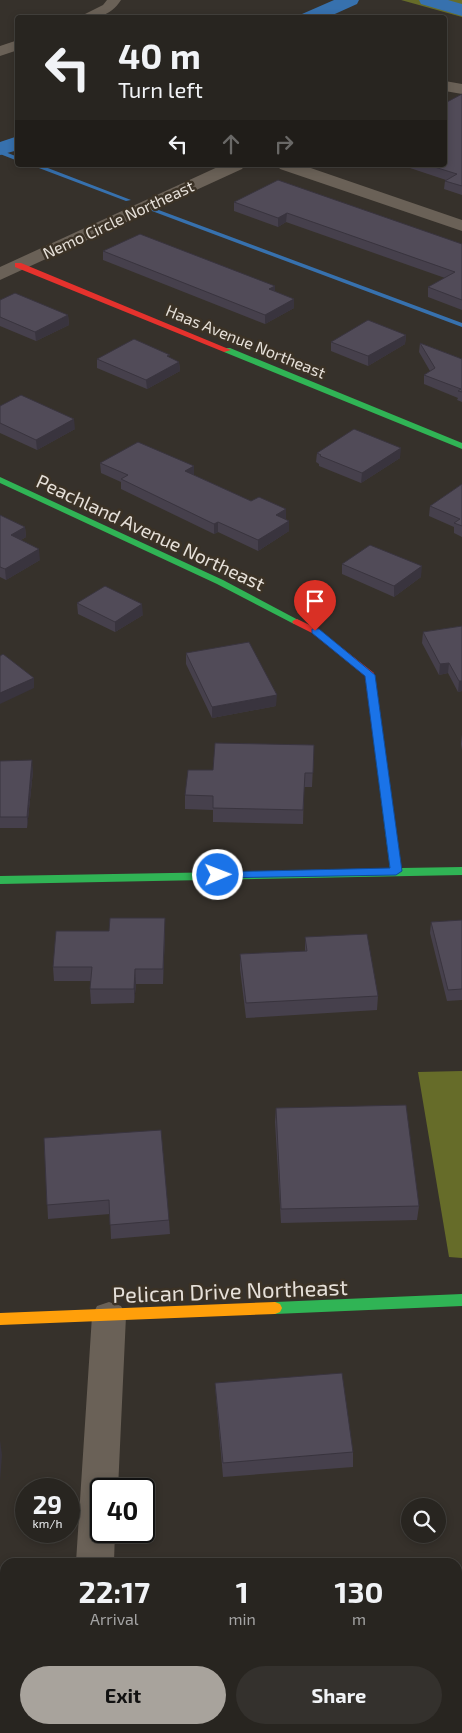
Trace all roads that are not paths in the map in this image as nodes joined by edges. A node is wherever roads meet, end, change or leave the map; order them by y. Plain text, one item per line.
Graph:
1 (114, 0) edge
2 (91, 15) edge
3 (15, 45) edge
4 (0, 51) edge
5 (447, 86) edge
6 (462, 89) edge
7 (232, 167) edge
8 (292, 167) edge
9 (462, 226) edge
10 (18, 265) junction
11 (0, 274) edge
12 (462, 446) edge
13 (0, 480) edge
14 (462, 870) edge
15 (396, 871) junction
16 (0, 880) edge
17 (462, 1300) edge
18 (109, 1316) junction
19 (0, 1319) edge
20 (94, 1558) edge

1 - 2 street
3 - 4 street
5 - 6 street
7 - 10 street, Nemo Circle Northeast
8 - 9 street
10 - 11 street, Nemo Circle Northeast
10 - 12 street, Haas Avenue Northeast
13 - 15 street, Peachland Avenue Northeast
14 - 15 street
15 - 16 street
17 - 18 street, Pelican Drive Northeast
18 - 19 street, Pelican Drive Northeast
18 - 20 street

